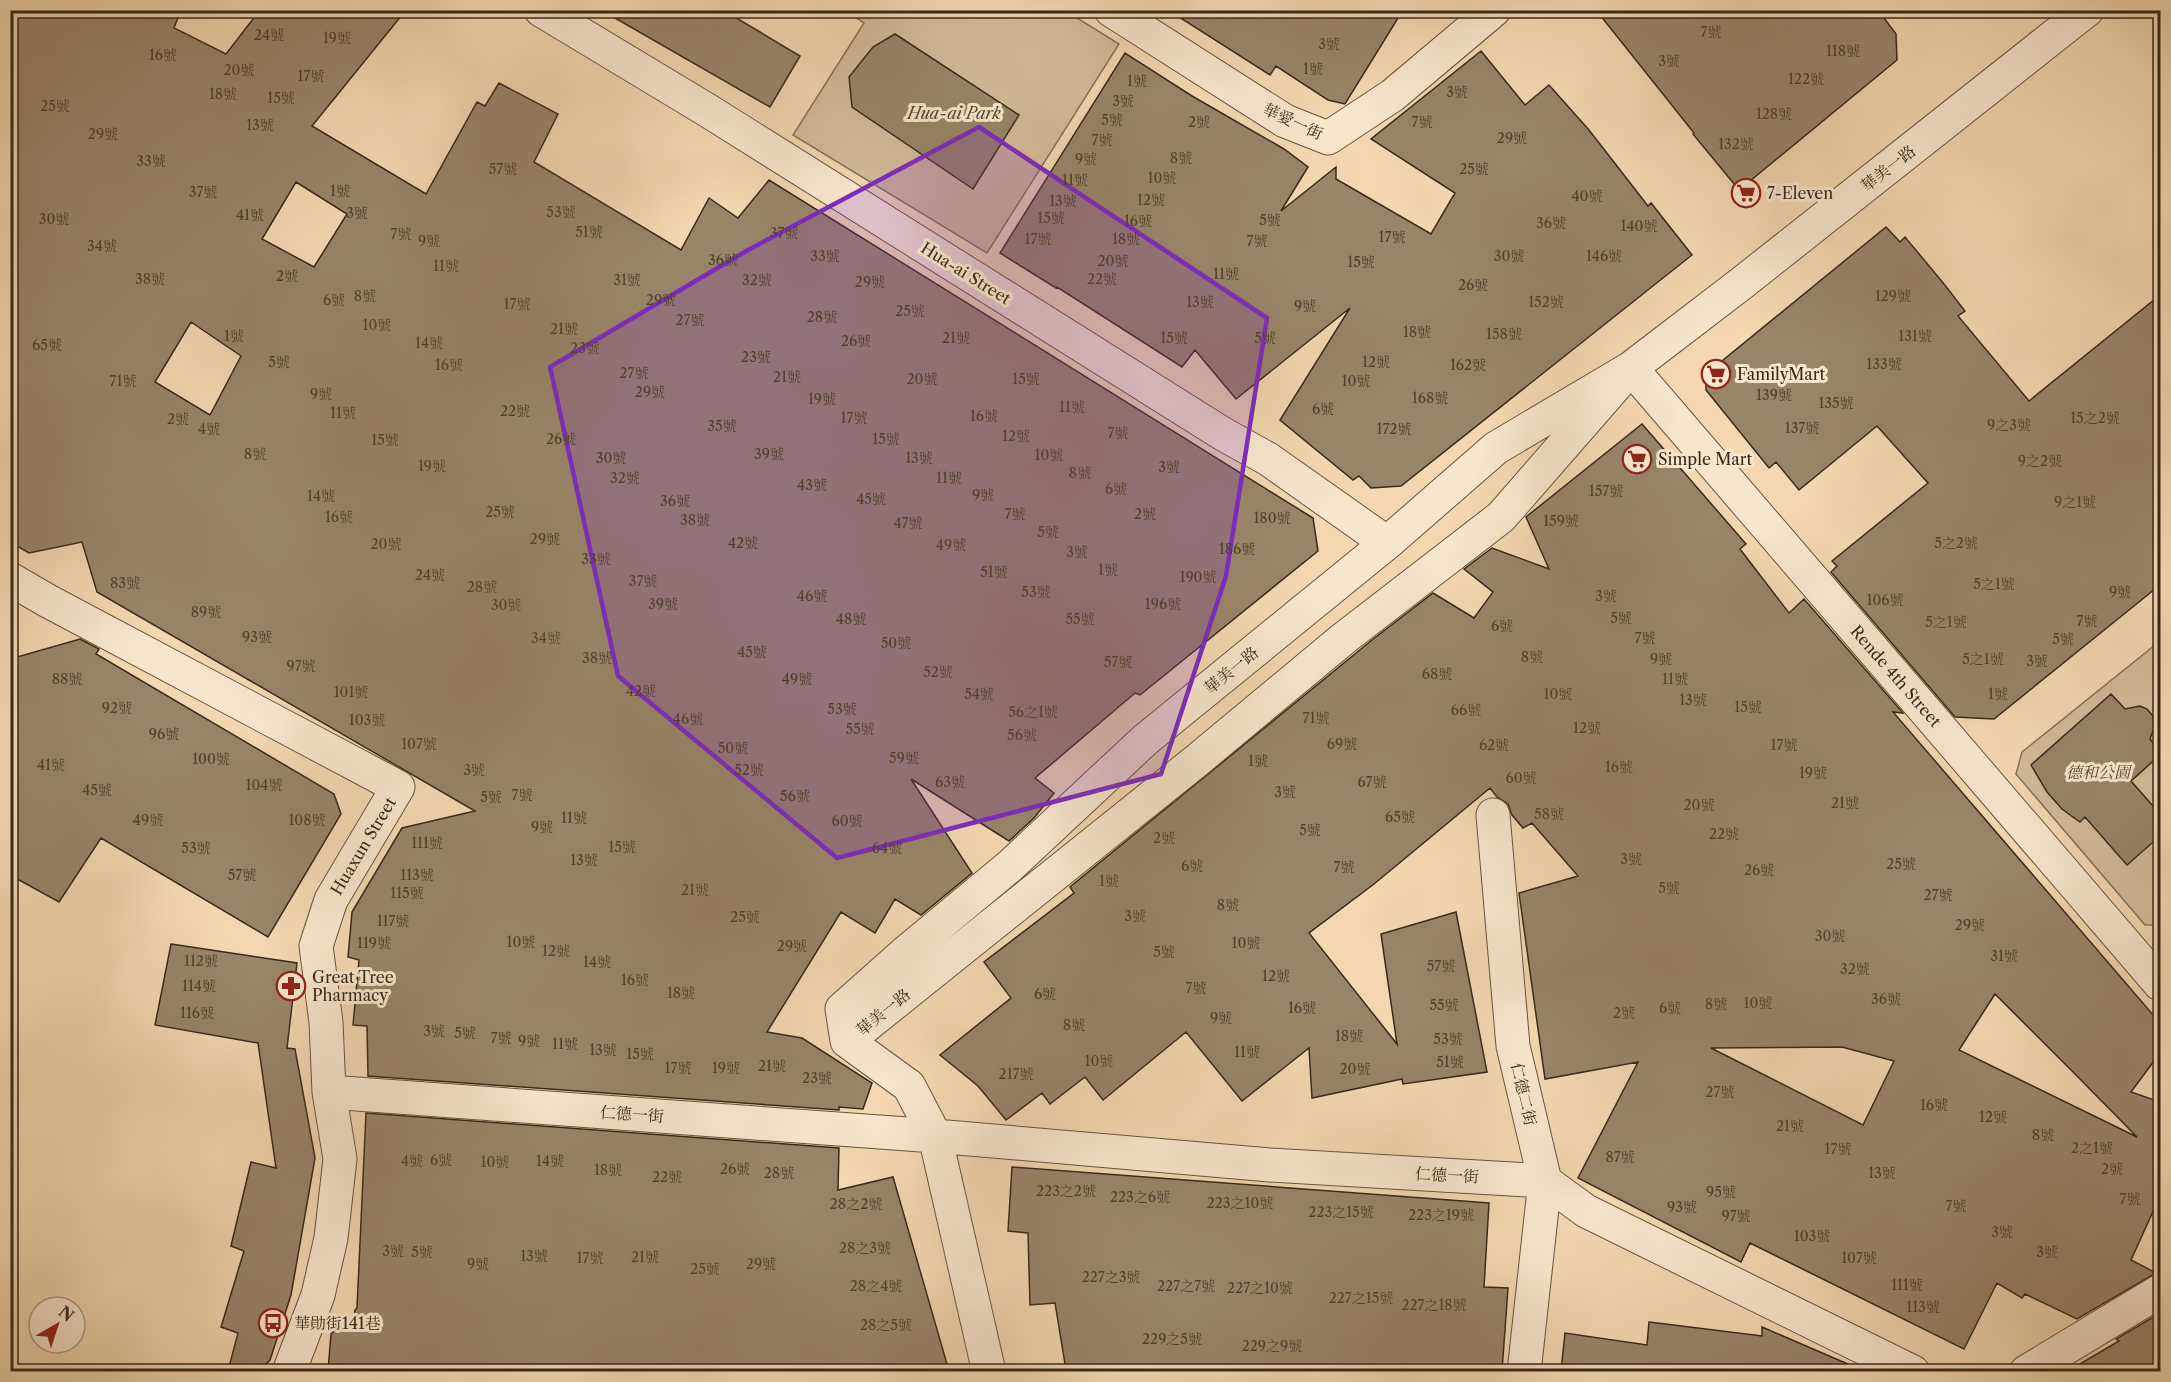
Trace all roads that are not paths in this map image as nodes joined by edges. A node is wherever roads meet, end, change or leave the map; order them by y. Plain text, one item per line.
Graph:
1 (541, 10) edge
2 (1111, 10) edge
3 (1494, 10) edge
4 (2086, 10) edge
5 (1631, 368) junction
6 (1387, 543) junction
7 (10, 579) edge
8 (1493, 814) dead end
9 (2159, 978) edge
10 (847, 1041) junction
11 (329, 1092) junction
12 (935, 1136) junction
13 (1545, 1181) junction
14 (2160, 1291) edge
15 (289, 1371) edge
16 (988, 1371) edge
17 (1524, 1371) edge
18 (1912, 1371) edge
19 (2026, 1371) edge

1 - 6 street, Hua-ai Street
2 - 3 street, 華愛一街
4 - 5 street, 華美一路
5 - 6 street, 華美一路
5 - 9 street, Rende 4th Street
5 - 10 street, 華美一路
6 - 10 street, 華美一路
7 - 11 street, Huaxun Street
8 - 13 street, 仁德二街
10 - 12 street
11 - 12 street, 仁德一街
11 - 15 street, Huaxun Street
12 - 13 street, 仁德一街
12 - 16 street
13 - 17 street, 仁德二街
13 - 18 street
14 - 19 street

